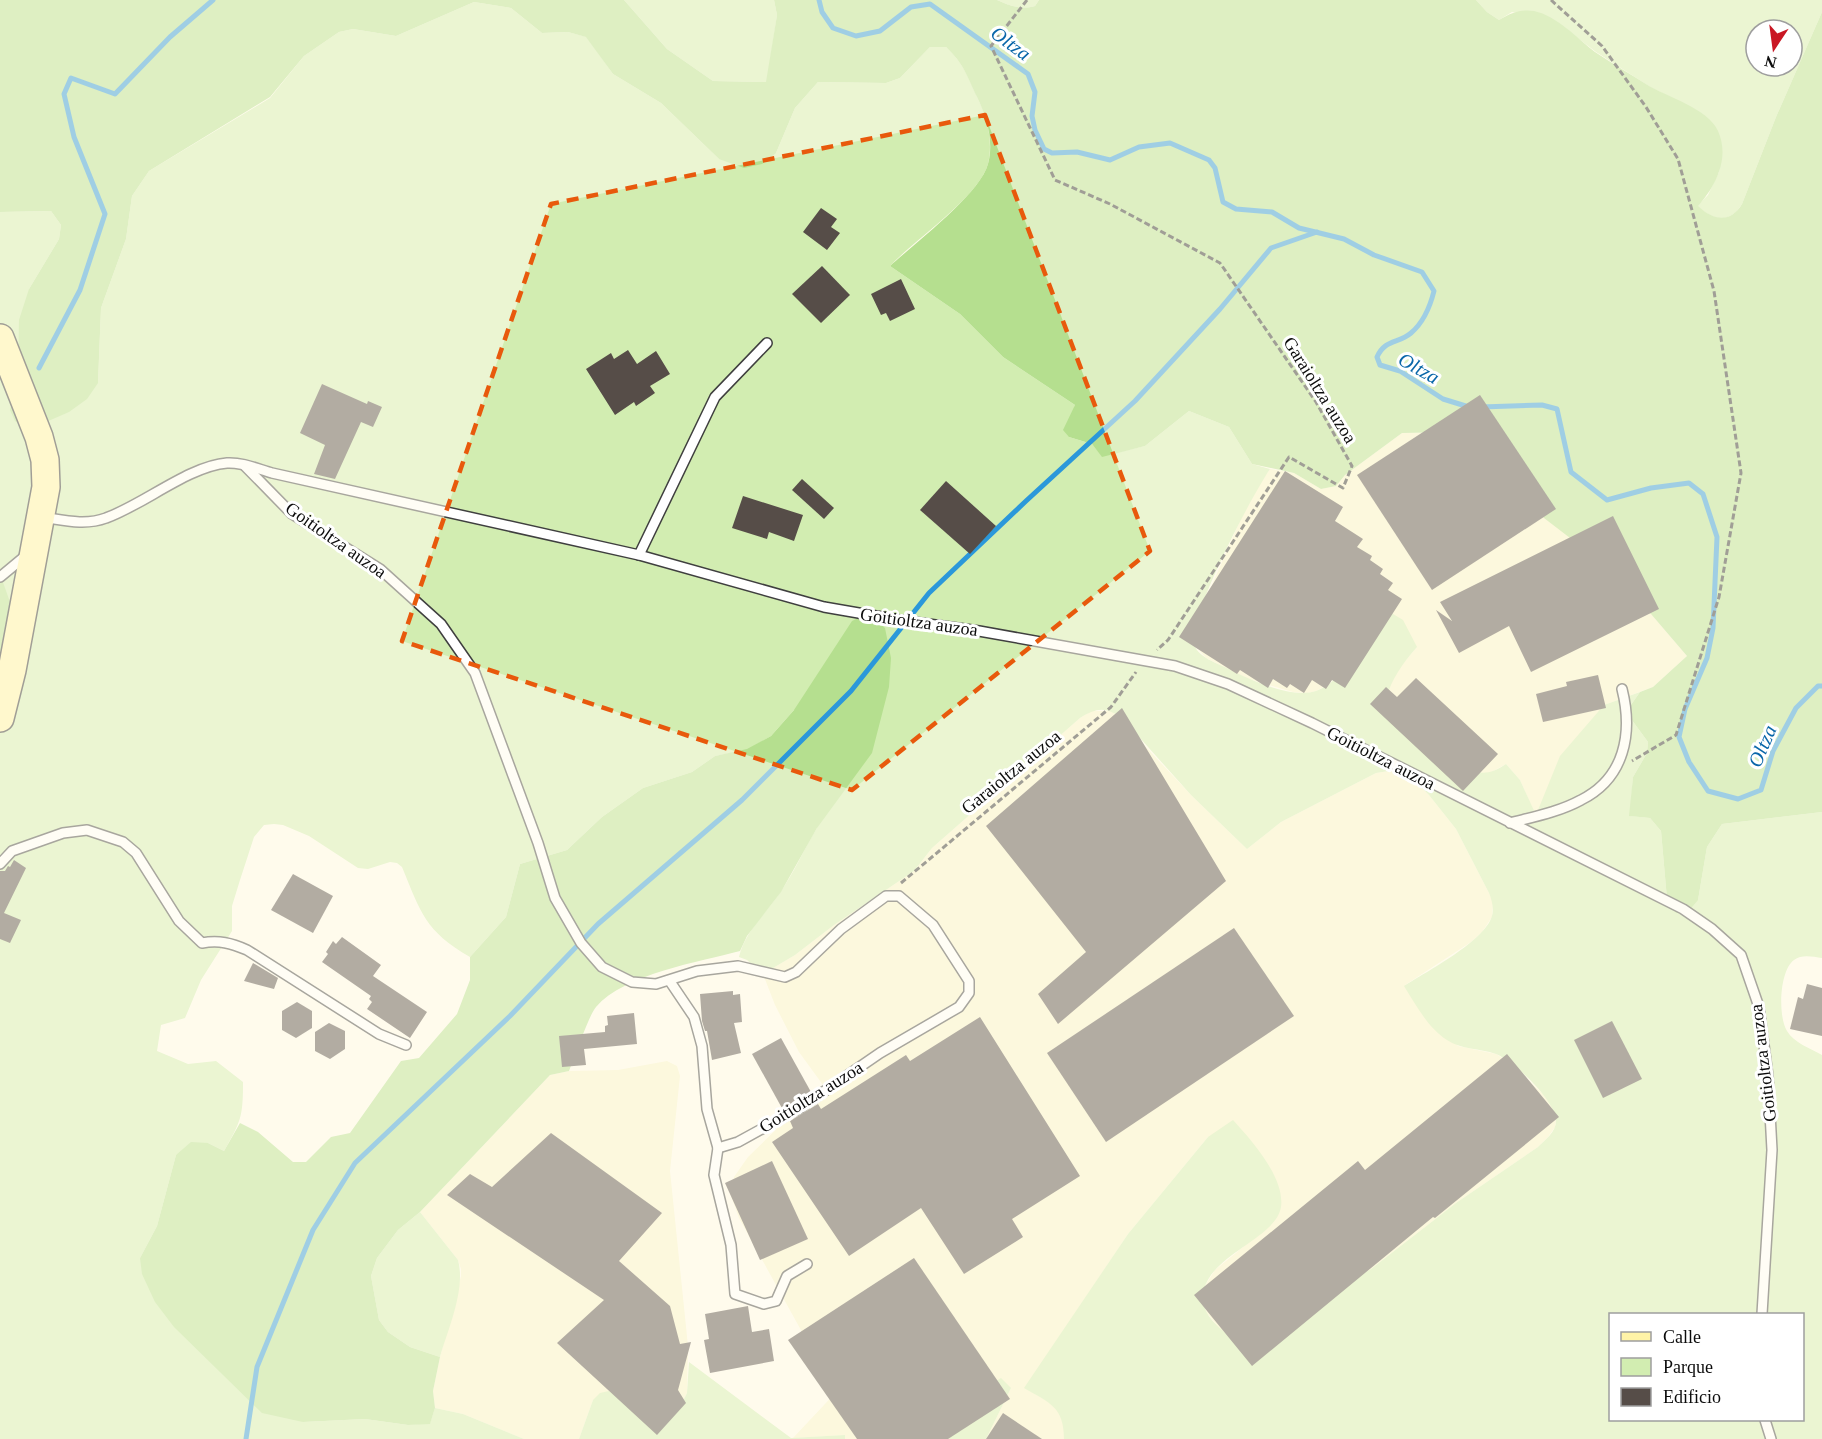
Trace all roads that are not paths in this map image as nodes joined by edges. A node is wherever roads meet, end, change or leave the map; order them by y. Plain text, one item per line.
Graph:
1 (0, 338) edge
2 (767, 343) dead end
3 (243, 464) junction
4 (42, 517) junction
5 (34, 554) junction
6 (639, 555) junction
7 (0, 577) edge
8 (1622, 688) dead end
9 (0, 718) edge
10 (1510, 824) junction
11 (0, 864) edge
12 (669, 980) junction
13 (406, 1045) dead end
14 (718, 1148) junction
15 (807, 1264) dead end
16 (1762, 1313) edge
17 (1766, 1421) edge
18 (1771, 1439) edge

1 - 4 street
2 - 6 lane
3 - 4 lane, Goitioltza auzoa
3 - 6 lane, Goitioltza auzoa
3 - 12 lane, Goitioltza auzoa
4 - 5 street
5 - 7 lane
5 - 9 street
6 - 10 lane, Goitioltza auzoa
8 - 10 lane
10 - 16 lane, Goitioltza auzoa
11 - 13 lane
12 - 14 lane
12 - 14 lane, Goitioltza auzoa
14 - 15 lane
17 - 18 lane

